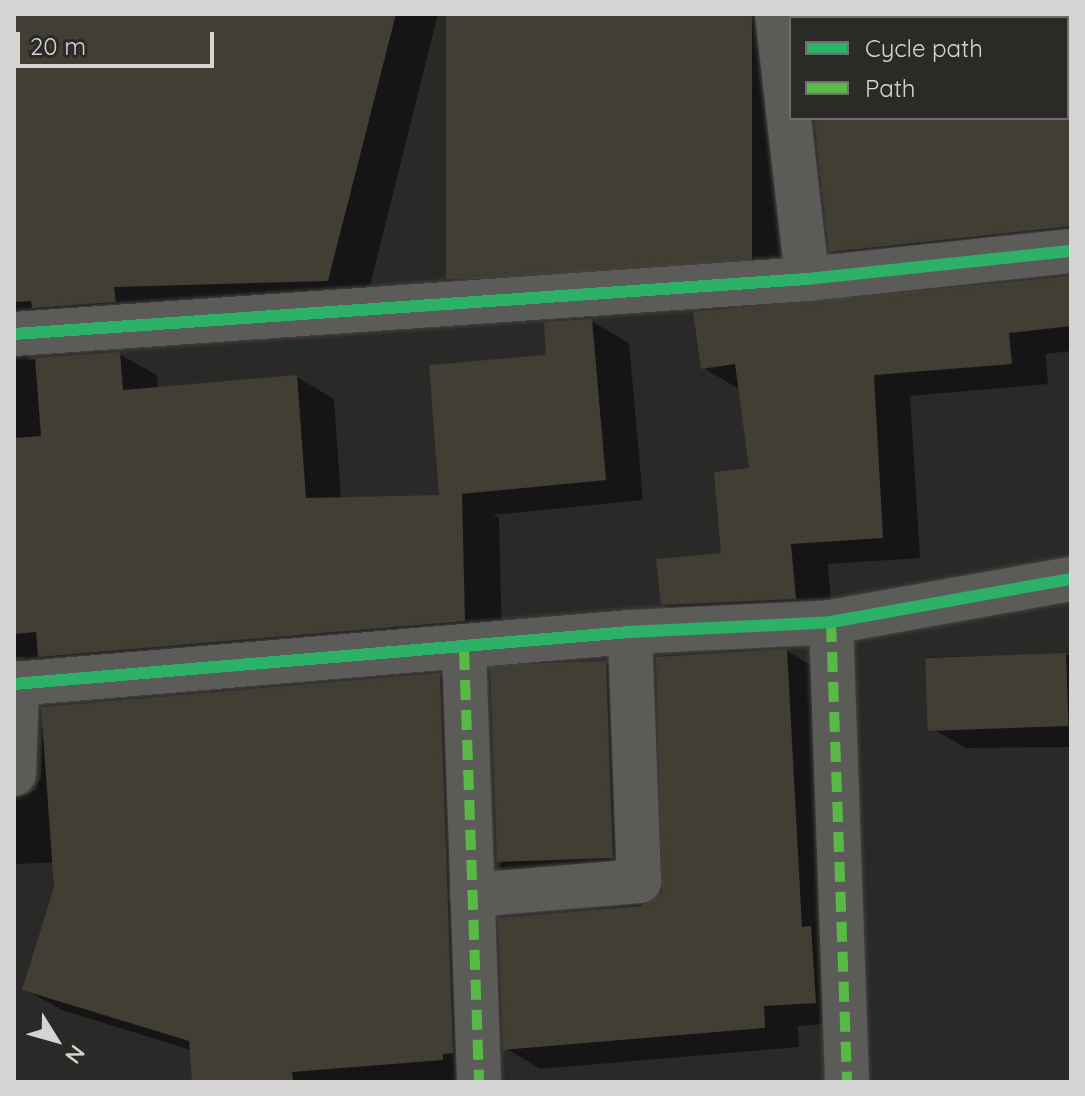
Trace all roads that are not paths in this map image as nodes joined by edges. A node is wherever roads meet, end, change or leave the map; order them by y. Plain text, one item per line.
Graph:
1 (777, 14) edge
2 (1071, 251) edge
3 (807, 279) junction
4 (14, 334) edge
5 (1071, 579) edge
6 (831, 622) junction
7 (630, 632) junction
8 (464, 650) junction
9 (16, 683) edge
10 (14, 774) edge
11 (472, 895) junction
12 (479, 1082) edge
13 (847, 1082) edge

1 - 3 street
2 - 3 street
3 - 4 street
5 - 6 street
6 - 7 street
6 - 13 street
7 - 8 street
7 - 11 street
8 - 9 street
8 - 11 street
9 - 10 street
11 - 12 street

